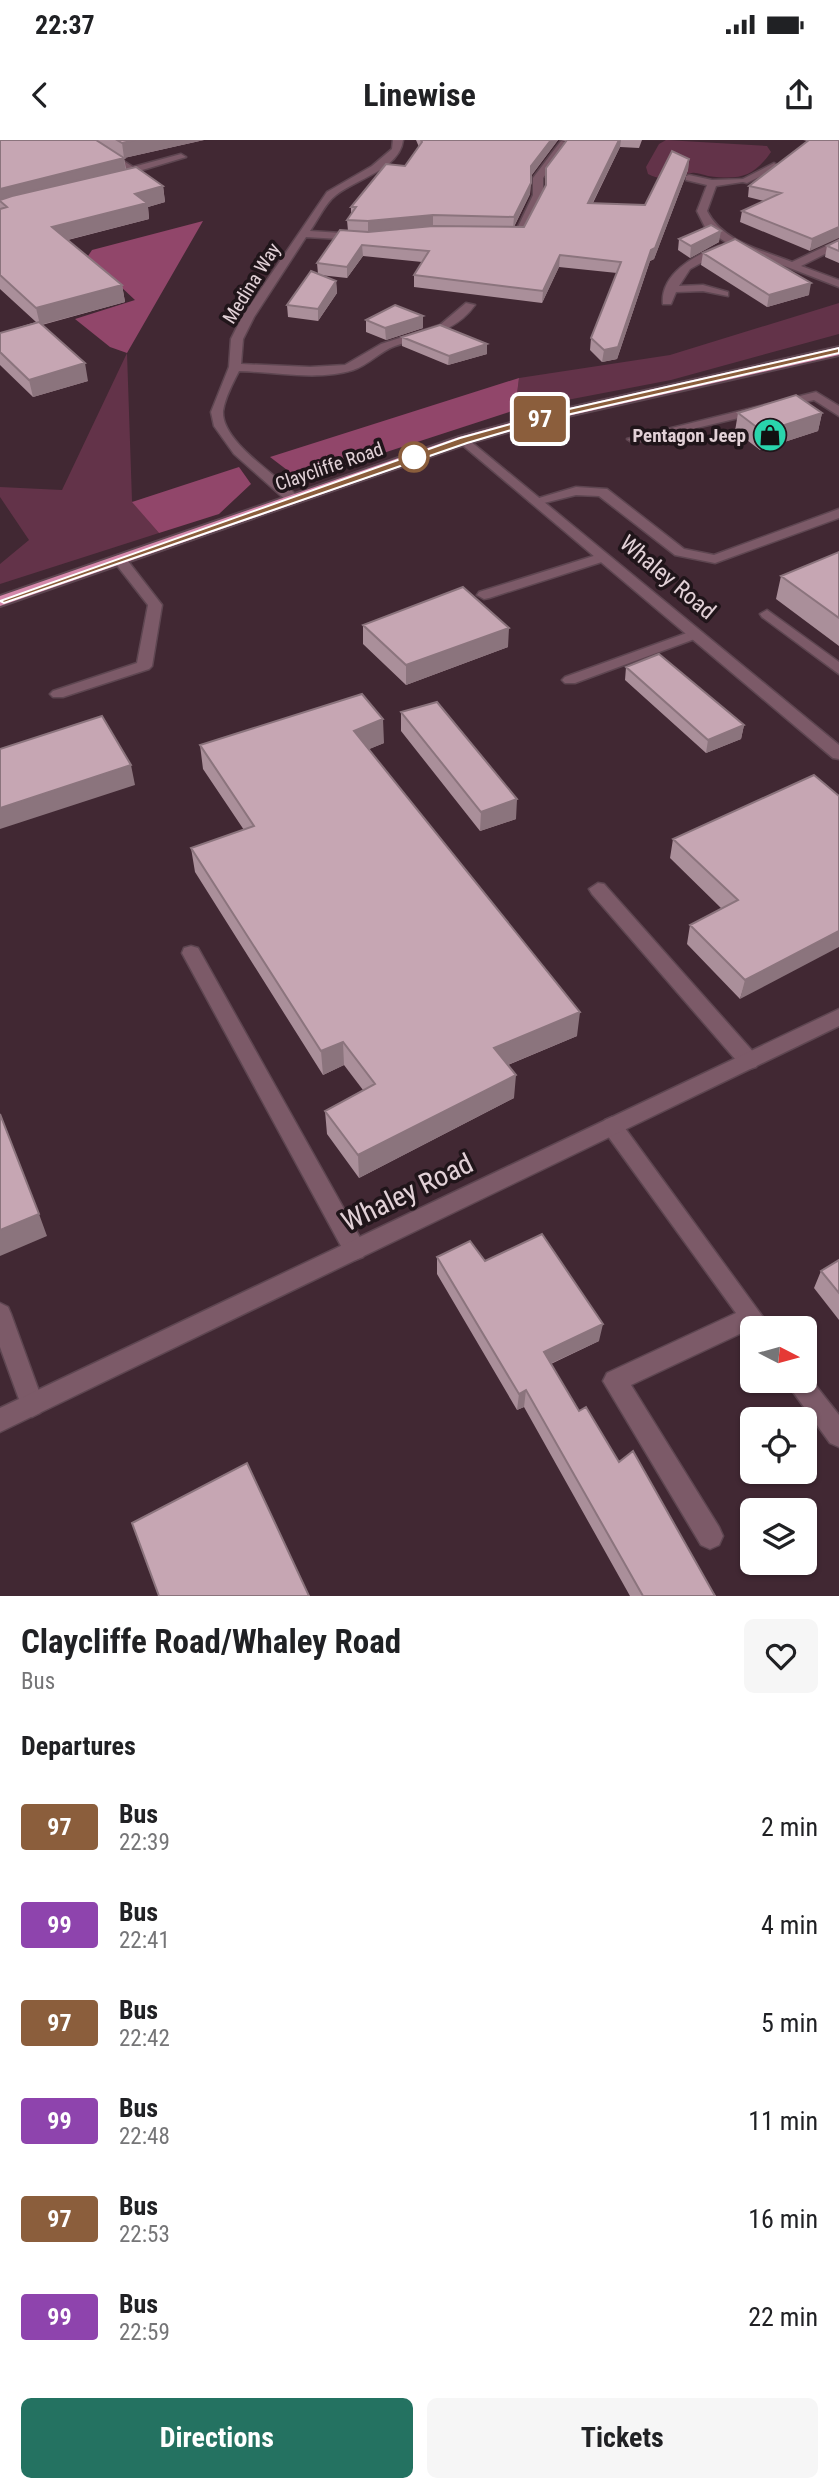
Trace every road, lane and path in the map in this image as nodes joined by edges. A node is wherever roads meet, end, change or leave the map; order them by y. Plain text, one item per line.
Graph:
1 (85, 140) edge
2 (398, 140) edge
3 (564, 143) edge
4 (181, 157) dead end
5 (774, 166) edge
6 (131, 170) junction
7 (689, 178) edge
8 (115, 183) edge
9 (712, 183) junction
10 (492, 232) edge
11 (302, 234) junction
12 (368, 238) edge
13 (734, 243) junction
14 (839, 243) edge
15 (796, 264) junction
16 (839, 284) edge
17 (671, 289) junction
18 (724, 294) dead end
19 (667, 303) dead end
20 (470, 305) dead end
21 (839, 351) edge
22 (235, 367) junction
23 (839, 412) edge
24 (633, 439) dead end
25 (464, 440) junction
26 (293, 499) junction
27 (536, 501) junction
28 (839, 513) edge
29 (603, 557) junction
30 (119, 559) junction
31 (484, 595) dead end
32 (0, 601) edge
33 (767, 614) dead end
34 (695, 634) junction
35 (839, 669) edge
36 (570, 680) dead end
37 (58, 694) dead end
38 (839, 754) edge
39 (598, 889) dead end
40 (191, 953) dead end
41 (839, 1017) edge
42 (748, 1061) junction
43 (612, 1126) junction
44 (355, 1250) junction
45 (0, 1314) edge
46 (752, 1316) edge
47 (740, 1329) edge
48 (808, 1393) edge
49 (32, 1405) junction
50 (0, 1420) edge
51 (839, 1435) edge
52 (710, 1536) dead end

1 - 6 street
2 - 11 street, Medina Way
3 - 10 street
4 - 6 street
5 - 9 street
6 - 8 street
7 - 9 street
9 - 13 street
11 - 12 street
11 - 22 street, Medina Way
13 - 15 street
13 - 17 street
14 - 15 street
15 - 16 street
17 - 18 street
17 - 19 street
20 - 22 street
21 - 25 highway, Claycliffe Road
22 - 26 street, Medina Way
23 - 24 street
25 - 26 highway, Claycliffe Road
25 - 27 street, Whaley Road
26 - 30 highway, Claycliffe Road
27 - 28 street
27 - 29 street, Whaley Road
29 - 31 street
29 - 34 street, Whaley Road
30 - 32 highway, Claycliffe Road
30 - 37 street
33 - 35 street
34 - 36 street
34 - 38 street, Whaley Road
39 - 42 street
40 - 44 street
41 - 42 street, Whaley Road
42 - 43 street, Whaley Road
43 - 44 street, Whaley Road
43 - 46 street
44 - 49 street, Whaley Road
45 - 49 street
47 - 52 street
48 - 51 street
49 - 50 street, Whaley Road

